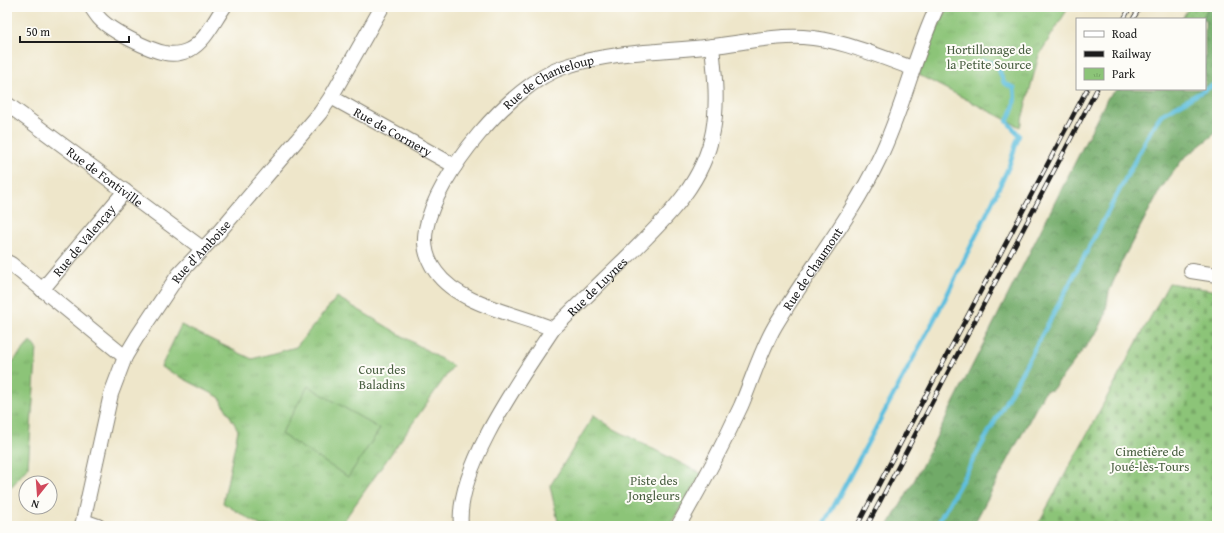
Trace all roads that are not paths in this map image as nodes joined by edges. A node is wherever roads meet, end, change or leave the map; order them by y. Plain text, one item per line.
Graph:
1 (91, 7) edge
2 (224, 7) edge
3 (382, 7) edge
4 (937, 7) edge
5 (712, 46) junction
6 (912, 68) junction
7 (331, 97) junction
8 (7, 104) edge
9 (455, 166) junction
10 (125, 191) junction
11 (203, 249) junction
12 (7, 262) edge
13 (1191, 271) dead end
14 (1217, 275) edge
15 (42, 290) junction
16 (554, 329) junction
17 (125, 357) junction
18 (83, 524) edge
19 (98, 526) edge
20 (460, 526) edge
21 (678, 526) edge

1 - 2 street
3 - 7 street, Rue d'Amboise
4 - 6 street, Rue de Chaumont
5 - 6 street, Rue de Chanteloup
5 - 9 street, Rue de Chanteloup
5 - 16 street, Rue de Luynes
6 - 21 street, Rue de Chaumont
7 - 9 street, Rue de Cormery
7 - 11 street, Rue d'Amboise
8 - 10 street, Rue de Fontiville
9 - 16 street, Rue de Chanteloup
10 - 11 street, Rue de Fontiville
10 - 15 street, Rue de Valençay
11 - 17 street, Rue d'Amboise
12 - 15 street
13 - 14 street
15 - 17 street
16 - 20 street, Rue de Luynes
17 - 18 street, Rue d'Amboise
18 - 19 street

